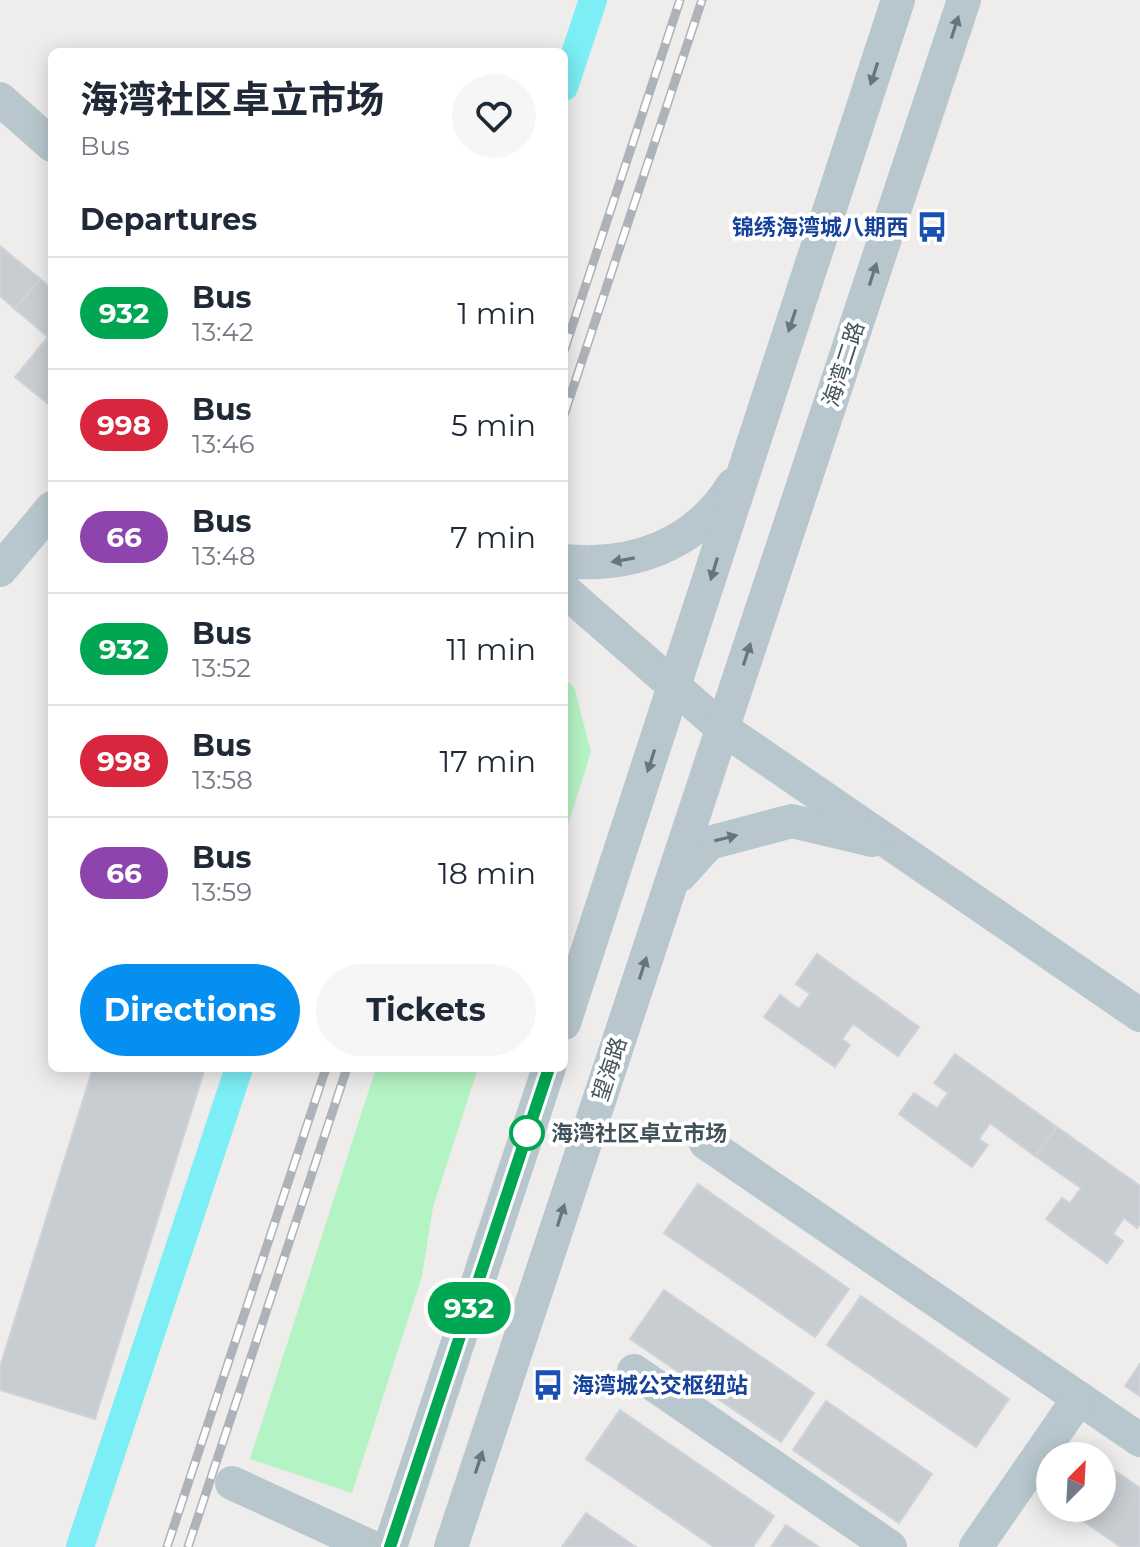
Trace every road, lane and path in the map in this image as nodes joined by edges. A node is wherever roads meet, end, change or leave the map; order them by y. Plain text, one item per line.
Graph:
1 (898, 0) edge
2 (964, 0) edge
3 (0, 99) edge
4 (48, 141) edge
5 (745, 464) junction
6 (48, 513) edge
7 (568, 561) edge
8 (0, 570) edge
9 (568, 593) edge
10 (676, 687) junction
11 (722, 728) junction
12 (892, 845) junction
13 (669, 888) junction
14 (568, 1011) edge
15 (1140, 1015) edge
16 (548, 1072) edge
17 (706, 1143) dead end
18 (634, 1371) dead end
19 (1079, 1398) junction
20 (1140, 1440) edge
21 (232, 1483) dead end
22 (459, 1543) edge
23 (371, 1547) edge
24 (390, 1547) edge
25 (890, 1547) edge
26 (976, 1547) edge

1 -> 5 street
11 -> 2 street, 海湾二路
3 - 4 street
5 -> 7 street
5 -> 10 street
6 - 8 street
9 - 10 street
10 - 11 street
10 -> 14 street
11 - 12 street
11 - 13 street, 望海路
13 -> 12 street
12 - 15 street
22 -> 13 street, 望海路
16 - 24 street
17 - 19 street
18 - 25 street
19 - 20 street
19 - 26 street
21 - 23 street

